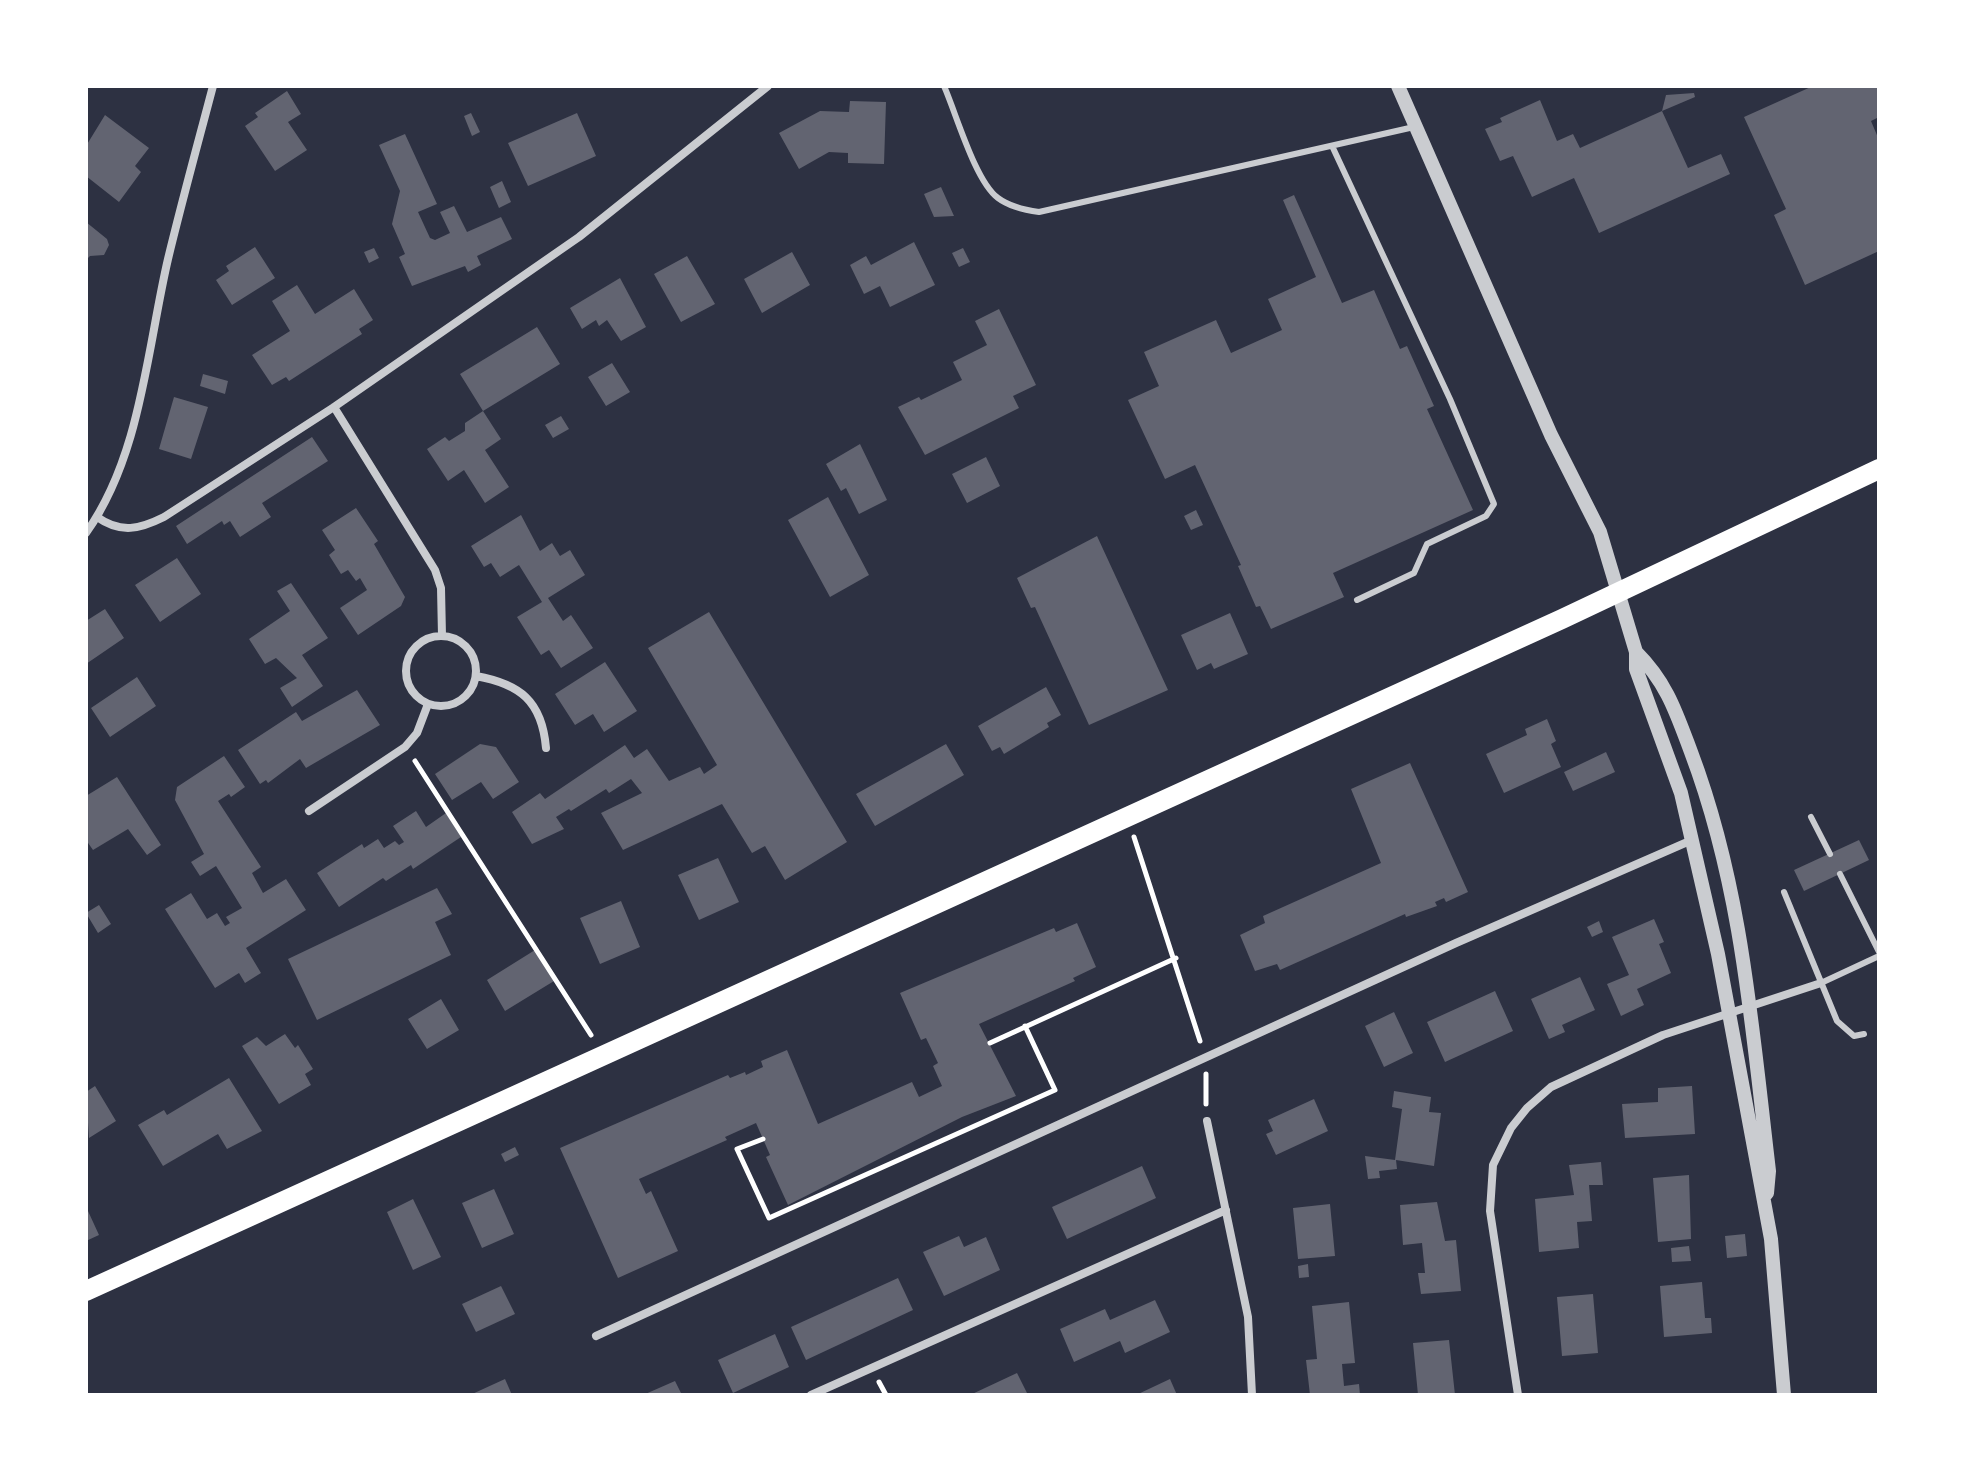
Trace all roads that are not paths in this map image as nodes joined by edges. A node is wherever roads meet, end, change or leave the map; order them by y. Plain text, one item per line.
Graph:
1 (213, 86) edge
2 (768, 86) edge
3 (944, 86) edge
4 (1398, 86) edge
5 (1418, 126) junction
6 (1333, 148) junction
7 (334, 407) junction
8 (1879, 469) edge
9 (97, 517) junction
10 (86, 533) edge
11 (1618, 593) junction
12 (1357, 600) dead end
13 (442, 636) junction
14 (1636, 652) junction
15 (476, 676) junction
16 (428, 704) junction
17 (546, 748) dead end
18 (309, 811) dead end
19 (1811, 817) dead end
20 (1693, 840) junction
21 (1830, 854) dead end
22 (1840, 874) dead end
23 (1784, 892) dead end
24 (1879, 954) edge
25 (1821, 983) junction
26 (1750, 1009) junction
27 (1729, 1016) junction
28 (1864, 1034) dead end
29 (1207, 1121) road end
30 (1226, 1210) junction
31 (1766, 1210) junction
32 (86, 1291) edge
33 (596, 1336) dead end
34 (811, 1395) edge
35 (1252, 1395) edge
36 (1518, 1395) edge
37 (1784, 1395) edge

1 - 9 street
2 - 7 street
3 - 6 lane
4 - 5 street
5 - 6 lane
5 - 11 street
6 - 12 lane
7 - 9 street
7 - 13 street
8 - 11 main road
9 - 10 street
11 - 14 street
11 - 32 main road
13 - 15 street
13 - 16 street
14 - 20 street
14 - 26 street
15 - 16 street
15 - 17 street
16 - 18 street
19 - 21 lane
20 - 27 street
20 - 33 street
22 - 24 lane
23 - 25 lane
24 - 25 lane
25 - 26 street
25 - 28 lane
26 - 27 street
26 - 31 street
27 - 31 street
27 - 36 street
29 - 30 street
30 - 34 street
30 - 35 street
31 - 37 street

